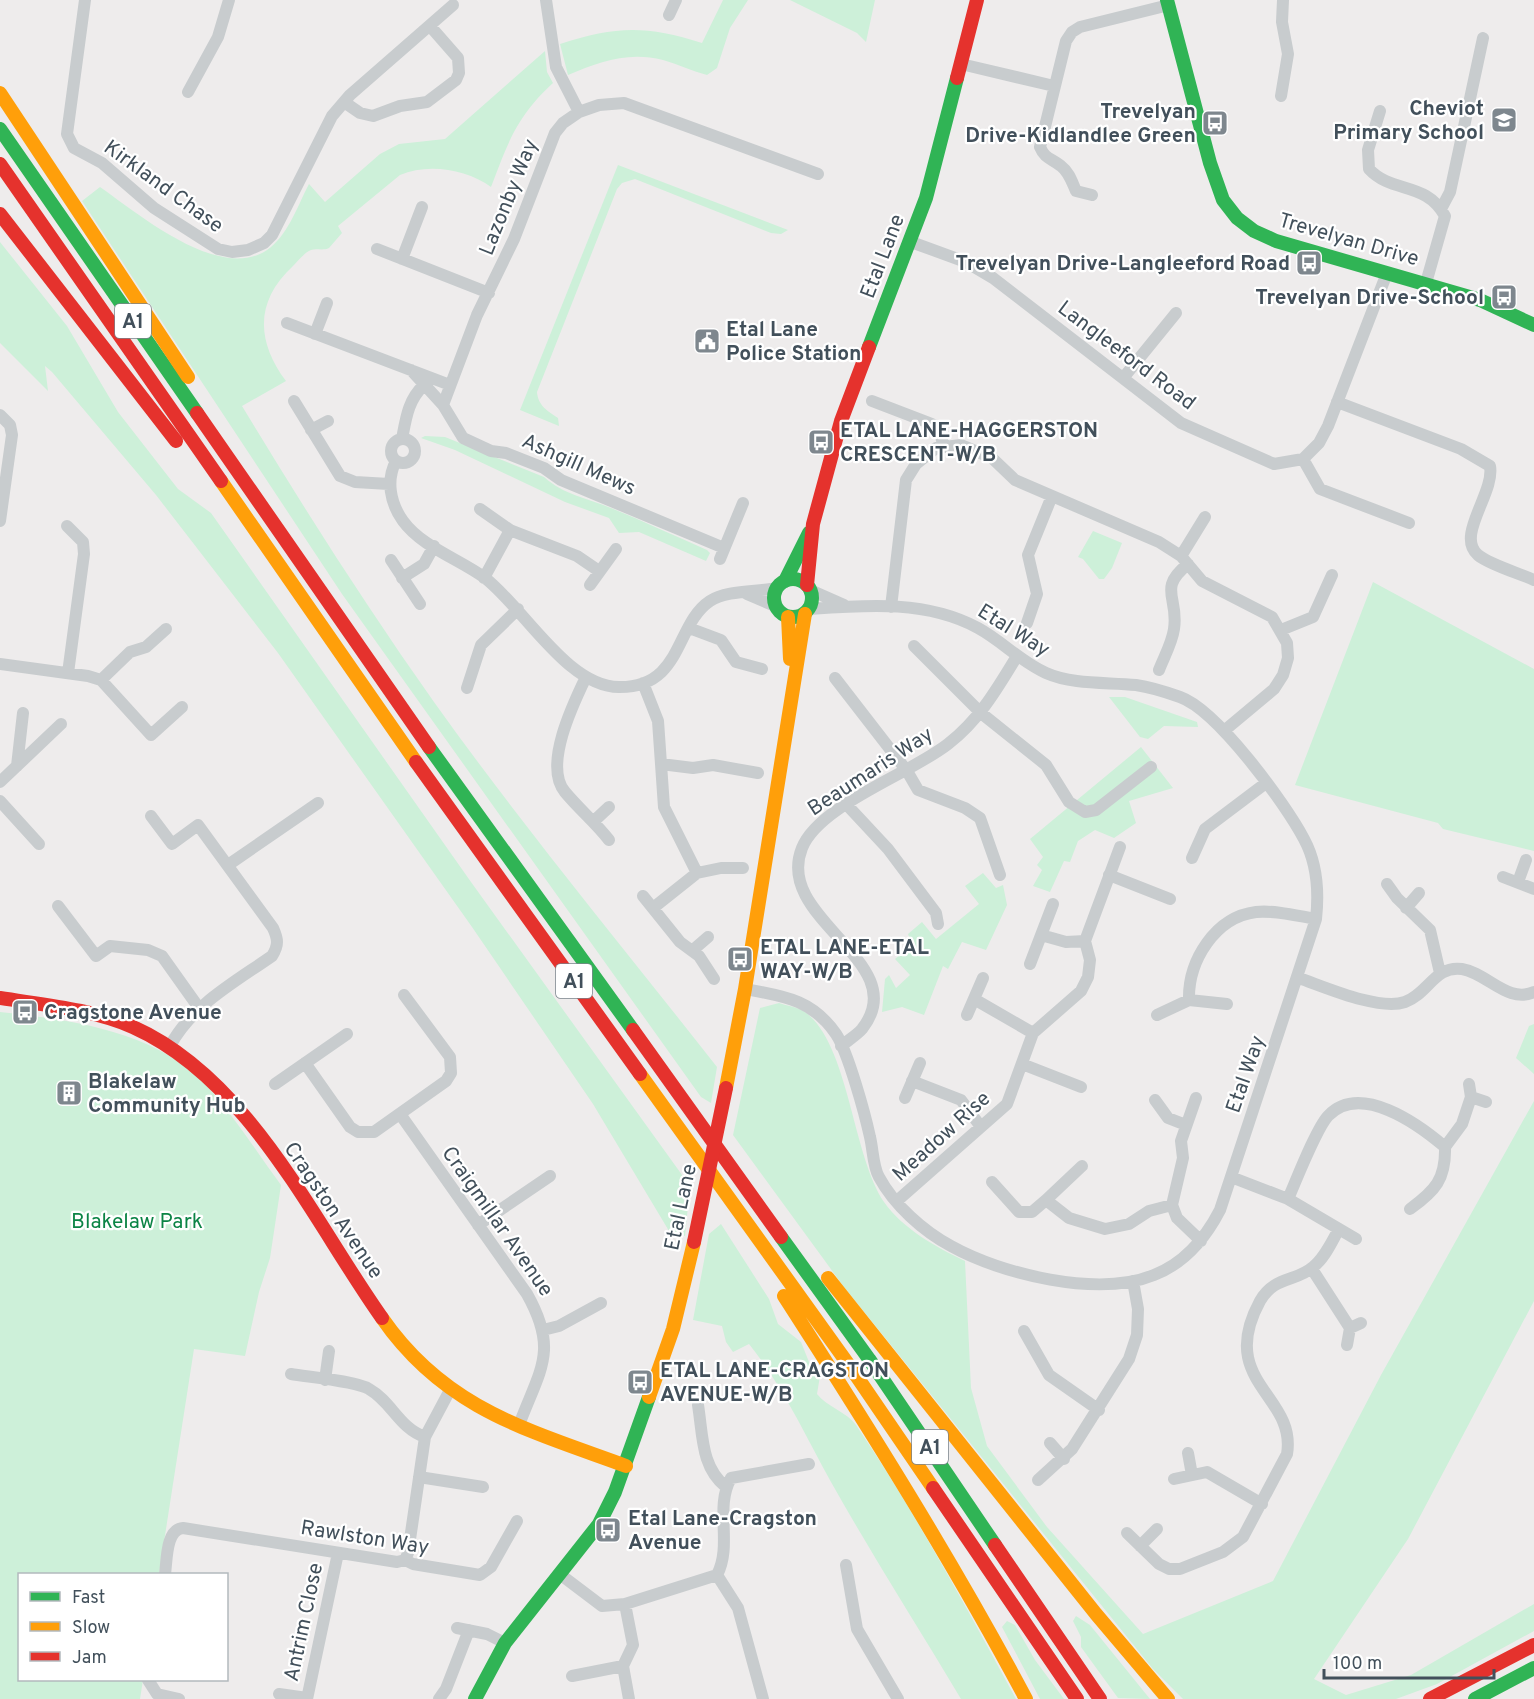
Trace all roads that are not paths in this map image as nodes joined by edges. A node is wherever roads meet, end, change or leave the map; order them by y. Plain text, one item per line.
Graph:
1 (85, 0) edge
2 (230, 0) edge
3 (546, 0) edge
4 (676, 0) edge
5 (977, 0) edge
6 (1283, 0) edge
7 (1168, 2) edge
8 (453, 5) dead end
9 (669, 15) dead end
10 (430, 26) junction
11 (1483, 38) dead end
12 (961, 64) junction
13 (1054, 86) junction
14 (188, 92) dead end
15 (0, 93) edge
16 (1281, 96) dead end
17 (344, 102) junction
18 (1380, 111) dead end
19 (579, 112) junction
20 (0, 129) edge
21 (0, 164) edge
22 (818, 174) dead end
23 (1092, 195) dead end
24 (422, 207) dead end
25 (1441, 209) junction
26 (0, 214) edge
27 (911, 242) junction
28 (377, 249) dead end
29 (402, 259) junction
30 (1387, 273) junction
31 (1426, 284) junction
32 (489, 293) junction
33 (327, 303) dead end
34 (1176, 313) dead end
35 (287, 324) dead end
36 (1534, 325) edge
37 (315, 334) junction
38 (411, 370) junction
39 (1124, 377) junction
40 (424, 385) junction
41 (450, 386) junction
42 (294, 401) dead end
43 (872, 401) dead end
44 (1337, 402) junction
45 (443, 405) junction
46 (0, 416) edge
47 (328, 421) dead end
48 (311, 430) junction
49 (402, 439) junction
50 (944, 447) junction
51 (1303, 459) junction
52 (396, 461) junction
53 (389, 484) junction
54 (1052, 496) junction
55 (743, 503) dead end
56 (480, 509) dead end
57 (265, 513) junction
58 (1205, 517) dead end
59 (0, 521) edge
60 (1409, 523) dead end
61 (813, 524) junction
62 (67, 526) dead end
63 (252, 529) junction
64 (510, 530) junction
65 (434, 546) junction
66 (616, 549) dead end
67 (391, 560) dead end
68 (1184, 560) junction
69 (599, 572) junction
70 (1332, 575) dead end
71 (402, 578) junction
72 (484, 578) junction
73 (1534, 580) edge
74 (590, 585) dead end
75 (781, 585) junction
76 (809, 588) junction
77 (746, 594) junction
78 (420, 604) dead end
79 (775, 606) junction
80 (846, 606) junction
81 (891, 607) junction
82 (518, 609) junction
83 (807, 611) junction
84 (788, 617) junction
85 (1027, 623) dead end
86 (166, 628) dead end
87 (689, 628) junction
88 (1281, 630) junction
89 (914, 646) dead end
90 (1017, 656) junction
91 (0, 664) edge
92 (762, 669) dead end
93 (1159, 670) dead end
94 (68, 673) junction
95 (586, 677) junction
96 (835, 678) dead end
97 (101, 680) junction
98 (643, 683) junction
99 (467, 688) dead end
100 (792, 690) junction
101 (182, 707) dead end
102 (24, 713) dead end
103 (981, 713) junction
104 (61, 724) dead end
105 (1225, 730) junction
106 (661, 764) junction
107 (16, 766) junction
108 (1151, 767) dead end
109 (907, 771) junction
110 (758, 773) dead end
111 (0, 782) edge
112 (1266, 783) junction
113 (0, 801) edge
114 (318, 803) dead end
115 (847, 805) junction
116 (609, 807) dead end
117 (151, 816) dead end
118 (594, 821) junction
119 (609, 840) dead end
120 (39, 844) dead end
121 (1120, 847) dead end
122 (1192, 858) dead end
123 (1526, 860) dead end
124 (228, 865) junction
125 (743, 868) dead end
126 (697, 873) junction
127 (1000, 875) dead end
128 (1109, 875) junction
129 (1503, 876) dead end
130 (1518, 882) junction
131 (1387, 885) dead end
132 (1534, 889) edge
133 (1419, 893) dead end
134 (643, 896) dead end
135 (1170, 899) dead end
136 (1053, 904) dead end
137 (58, 906) dead end
138 (653, 908) junction
139 (1406, 908) junction
140 (1316, 919) junction
141 (938, 924) dead end
142 (1041, 935) junction
143 (708, 937) dead end
144 (1085, 941) junction
145 (693, 950) junction
146 (1030, 964) dead end
147 (1440, 972) junction
148 (983, 978) dead end
149 (1299, 978) junction
150 (714, 980) dead end
151 (745, 989) junction
152 (404, 994) dead end
153 (1533, 996) edge
154 (0, 998) edge
155 (974, 999) junction
156 (1189, 1000) junction
157 (1227, 1004) dead end
158 (199, 1008) junction
159 (967, 1015) dead end
160 (1157, 1015) dead end
161 (1033, 1033) junction
162 (347, 1034) dead end
163 (170, 1046) junction
164 (841, 1046) junction
165 (920, 1063) dead end
166 (305, 1064) junction
167 (1022, 1064) junction
168 (912, 1081) junction
169 (275, 1084) dead end
170 (1082, 1087) dead end
171 (905, 1098) dead end
172 (1196, 1098) dead end
173 (1155, 1100) dead end
174 (1486, 1102) dead end
175 (400, 1114) junction
176 (1186, 1125) junction
177 (981, 1127) junction
178 (1445, 1147) junction
179 (1082, 1166) dead end
180 (550, 1176) dead end
181 (1231, 1177) junction
182 (992, 1182) dead end
183 (754, 1198) junction
184 (1288, 1199) junction
185 (898, 1200) junction
186 (1046, 1200) junction
187 (1172, 1205) junction
188 (737, 1208) junction
189 (1410, 1209) dead end
190 (478, 1225) junction
191 (1339, 1229) junction
192 (1356, 1239) dead end
193 (1201, 1241) junction
194 (1312, 1269) junction
195 (1133, 1281) junction
196 (601, 1303) dead end
197 (1362, 1323) dead end
198 (1350, 1328) junction
199 (543, 1330) junction
200 (1024, 1331) dead end
201 (1347, 1345) dead end
202 (329, 1351) dead end
203 (291, 1374) dead end
204 (325, 1380) junction
205 (450, 1390) junction
206 (698, 1406) dead end
207 (1099, 1410) junction
208 (519, 1425) junction
209 (425, 1437) junction
210 (1050, 1443) dead end
211 (1188, 1453) dead end
212 (1064, 1459) junction
213 (809, 1464) dead end
214 (626, 1466) junction
215 (1192, 1475) junction
216 (419, 1477) junction
217 (1174, 1479) dead end
218 (1038, 1480) dead end
219 (483, 1487) dead end
220 (726, 1487) junction
221 (1262, 1504) junction
222 (517, 1521) dead end
223 (1157, 1529) dead end
224 (1127, 1533) dead end
225 (1140, 1546) junction
226 (338, 1553) junction
227 (405, 1560) junction
228 (846, 1565) dead end
229 (165, 1573) edge
230 (561, 1575) junction
231 (717, 1575) junction
232 (625, 1604) junction
233 (505, 1643) junction
234 (1534, 1645) edge
235 (623, 1666) junction
236 (1534, 1668) edge
237 (572, 1676) dead end
238 (149, 1681) edge
239 (483, 1692) edge
240 (279, 1694) dead end
241 (179, 1699) edge
242 (307, 1699) edge
243 (439, 1699) edge
244 (475, 1699) edge
245 (629, 1699) edge
246 (763, 1699) edge
247 (898, 1699) edge
248 (1026, 1699) edge
249 (1077, 1699) edge
250 (1100, 1699) edge
251 (1168, 1699) edge
252 (1430, 1699) edge
253 (1475, 1699) edge

1 - 17 street, Kirkland Chase
2 - 14 street
3 - 19 street
4 - 9 street
5 - 12 main road, Etal Lane
6 - 16 street
7 - 13 street
7 - 30 main road, Trevelyan Drive
8 - 10 street, Kirkland Chase
10 - 17 street, Kirkland Chase
10 - 17 street
11 - 25 street
12 - 13 street
12 - 27 main road, Etal Lane
13 - 23 street
15 - 57 main road
18 - 25 street
19 - 22 street, Lazonby Way
19 - 32 street, Lazonby Way
20 - 57 main road, A1
21 - 63 main road, A1
24 - 29 street
25 - 31 street
26 - 63 main road
27 - 39 street, Langleeford Road
27 - 61 main road, Etal Lane
28 - 29 street
29 - 32 street
30 - 31 main road, Trevelyan Drive
30 - 44 street
31 - 36 main road, Trevelyan Drive
32 - 41 street, Lazonby Way
33 - 37 street
34 - 39 street
35 - 37 street, Ashgill Mews
37 - 38 street, Ashgill Mews
38 - 40 street, Ashgill Mews
38 - 41 street, Ashgill Mews
39 - 51 street, Langleeford Road
40 - 45 street, Ashgill Mews
40 - 49 street
41 - 45 street, Lazonby Way
42 - 48 street
43 - 50 street
44 - 51 street
44 - 73 street
45 - 55 street, Ashgill Mews
46 - 59 street
47 - 48 street
48 - 53 street
49 - 52 street
49 - 52 street
50 - 54 street
50 - 81 street
51 - 60 street
52 - 53 street
53 - 65 street
54 - 68 street
54 - 85 street
56 - 64 street
57 - 183 main road, A1
58 - 68 street
61 - 75 main road, Etal Lane
61 - 76 main road, Etal Lane
62 - 94 street
63 - 188 main road, A1
64 - 69 street
64 - 72 street
65 - 71 street
65 - 72 street
66 - 69 street
67 - 71 street
68 - 88 street
68 - 93 street
69 - 74 street
70 - 88 street
71 - 78 street
72 - 82 street
75 - 76 main road
75 - 77 street
75 - 79 main road
76 - 80 street, Etal Way
76 - 83 main road
77 - 79 street
77 - 87 street
79 - 84 main road
80 - 81 street, Etal Way
80 - 83 street, Etal Way
81 - 90 street, Etal Way
82 - 95 street
82 - 99 street
83 - 84 main road
83 - 100 main road, Etal Lane
84 - 100 main road, Etal Lane
86 - 97 street
87 - 92 street
87 - 98 street
88 - 105 street
89 - 103 street
90 - 103 street, Beaumaris Way
90 - 105 street, Etal Way
91 - 94 street
94 - 97 street
95 - 98 street
95 - 118 street
96 - 109 street
97 - 101 street
98 - 106 street
100 - 151 main road, Etal Lane
102 - 107 street
103 - 108 street
103 - 109 street, Beaumaris Way
104 - 107 street
105 - 112 street, Etal Way
106 - 110 street
106 - 126 street
107 - 111 street
109 - 115 street, Beaumaris Way
109 - 127 street
112 - 122 street
112 - 140 street, Etal Way
113 - 120 street
114 - 124 street
115 - 141 street
115 - 164 street, Beaumaris Way
116 - 118 street
117 - 124 street
118 - 119 street
121 - 128 street, Meadow Rise
123 - 130 street
124 - 158 street
125 - 126 street
126 - 138 street
128 - 135 street
128 - 144 street, Meadow Rise
129 - 130 street
130 - 132 street
131 - 139 street
133 - 139 street
134 - 138 street
136 - 142 street
137 - 158 street
138 - 145 street
139 - 147 street
140 - 149 street, Etal Way
140 - 156 street
142 - 144 street
142 - 146 street
143 - 145 street
144 - 161 street, Meadow Rise
145 - 150 street
147 - 149 street
147 - 153 street
148 - 155 street
149 - 181 street, Etal Way
151 - 164 street, Etal Way
151 - 214 main road, Etal Lane, bridge
152 - 175 street
154 - 163 main road, Cragston Avenue
155 - 159 street
155 - 161 street
156 - 157 street
156 - 160 street
158 - 163 street
161 - 167 street, Meadow Rise
162 - 166 street
163 - 205 main road, Cragston Avenue
164 - 185 street, Etal Way
165 - 168 street
166 - 169 street
166 - 175 street
167 - 170 street
167 - 177 street, Meadow Rise
168 - 171 street
168 - 177 street
172 - 176 street
173 - 176 street
174 - 178 street
175 - 190 street, Craigmillar Avenue
176 - 187 street
177 - 185 street, Meadow Rise
178 - 184 street
178 - 189 street
179 - 186 street
180 - 190 street
181 - 184 street
181 - 193 street, Etal Way
182 - 186 street
183 - 250 main road, A1
183 - 251 main road, A1
184 - 191 street
185 - 195 street, Etal Way
186 - 187 street
187 - 193 street
188 - 248 main road, A1
188 - 249 main road, A1
190 - 199 street, Craigmillar Avenue
191 - 192 street
191 - 194 street
193 - 195 street, Etal Way
194 - 198 street
194 - 221 street
195 - 207 street
196 - 199 street
197 - 198 street
198 - 201 street
199 - 208 street, Craigmillar Avenue
200 - 207 street
202 - 204 street
203 - 204 street
204 - 209 street
205 - 208 main road, Cragston Avenue
205 - 209 street
206 - 220 street
207 - 212 street
208 - 214 main road, Cragston Avenue
209 - 216 street
210 - 212 street
211 - 215 street
212 - 218 street
213 - 220 street
214 - 230 main road, Etal Lane
215 - 217 street
215 - 221 street
216 - 219 street
216 - 227 street
220 - 231 street
221 - 225 street
222 - 227 street, Rawlston Way
223 - 225 street
224 - 225 street
226 - 227 street, Rawlston Way
226 - 229 street, Rawlston Way
226 - 242 street, Antrim Close
228 - 247 street
230 - 232 street
230 - 233 main road, Etal Lane
231 - 232 street
231 - 246 street
232 - 235 street
233 - 239 main road, Etal Lane
233 - 243 street
234 - 252 main road
235 - 237 street
235 - 245 street
236 - 253 main road
238 - 241 street
239 - 244 main road, Etal Lane
240 - 242 street, Antrim Close

